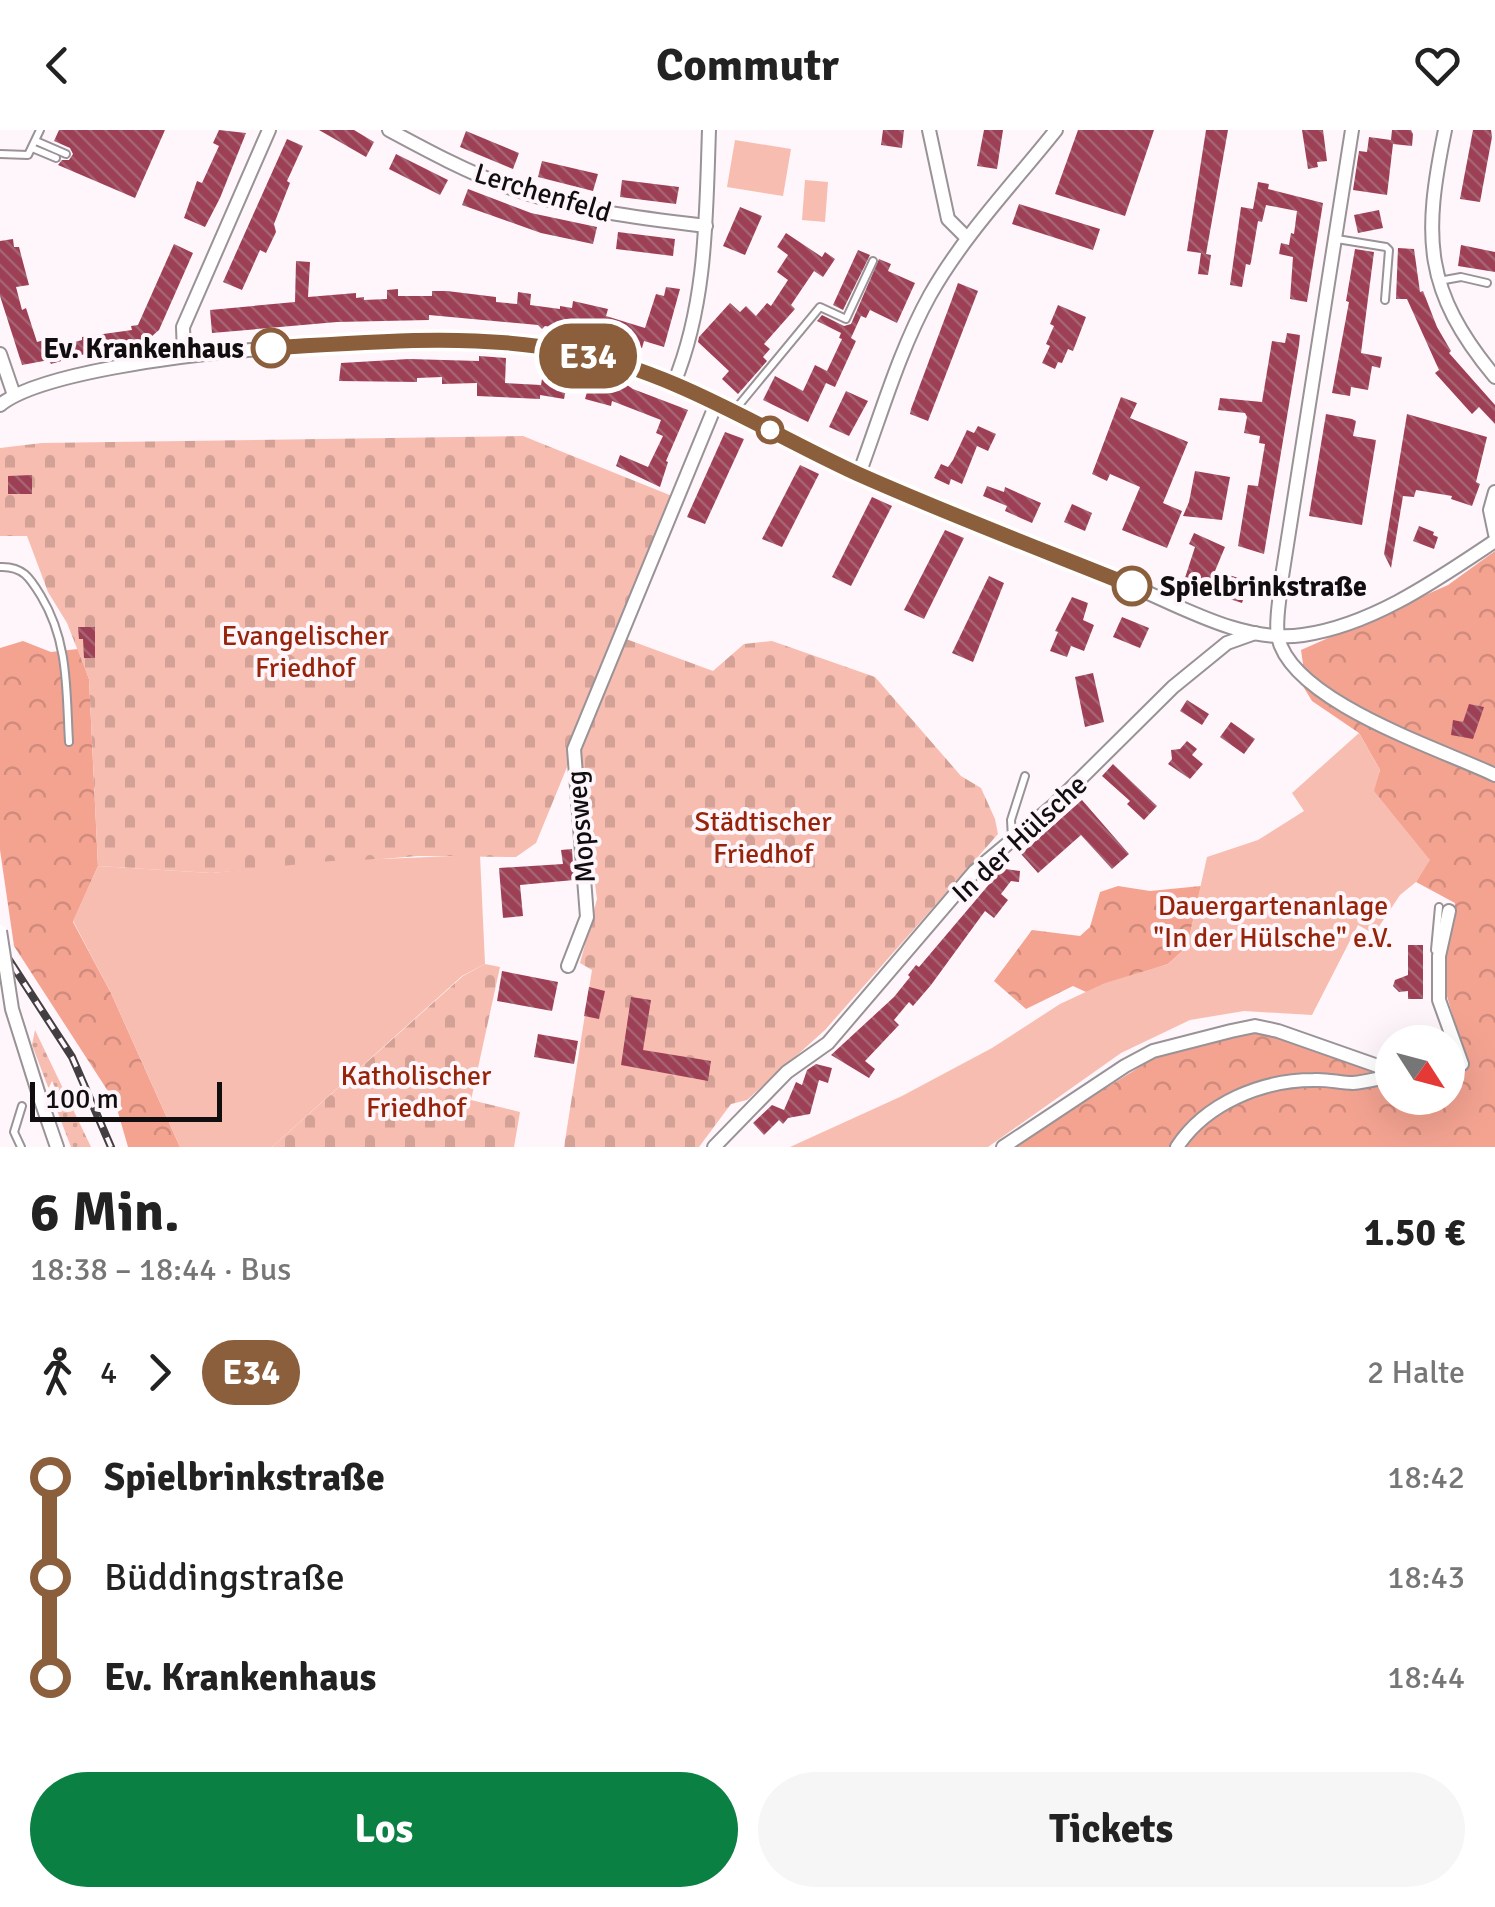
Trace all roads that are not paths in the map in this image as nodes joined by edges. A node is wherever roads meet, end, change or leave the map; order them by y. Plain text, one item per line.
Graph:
1 (40, 130) edge
2 (269, 130) edge
3 (389, 130) edge
4 (709, 130) edge
5 (928, 130) edge
6 (1056, 130) edge
7 (1352, 130) edge
8 (1445, 130) edge
9 (34, 144) junction
10 (0, 154) edge
11 (66, 154) dead end
12 (56, 158) dead end
13 (706, 226) junction
14 (967, 238) junction
15 (1337, 239) junction
16 (873, 261) dead end
17 (1438, 281) junction
18 (1487, 283) dead end
19 (1385, 300) dead end
20 (0, 354) edge
21 (184, 356) junction
22 (1495, 378) edge
23 (674, 383) junction
24 (14, 396) junction
25 (716, 404) junction
26 (0, 405) edge
27 (734, 412) junction
28 (859, 474) junction
29 (1495, 492) edge
30 (1495, 538) edge
31 (0, 567) edge
32 (1255, 633) junction
33 (1278, 636) junction
34 (69, 742) dead end
35 (1495, 775) edge
36 (1024, 776) dead end
37 (1012, 840) junction
38 (1444, 909) dead end
39 (0, 931) edge
40 (568, 966) dead end
41 (1448, 1025) edge
42 (1375, 1068) edge
43 (1375, 1078) edge
44 (22, 1106) dead end
45 (20, 1147) edge
46 (57, 1147) edge
47 (714, 1147) edge
48 (1003, 1147) edge
49 (1177, 1147) edge

1 - 9 lane
2 - 21 street
3 - 13 street, Lerchenfeld
4 - 13 street
5 - 14 street
6 - 14 street
7 - 15 street
8 - 17 street
9 - 10 lane
9 - 11 lane
9 - 12 lane
13 - 23 street
14 - 28 street
15 - 19 lane
15 - 33 street
16 - 27 lane
17 - 18 lane
17 - 22 street
20 - 24 street
21 - 23 street
21 - 24 street
23 - 25 street
24 - 26 street
25 - 27 street
25 - 40 street, Mopsweg
27 - 28 street
28 - 32 street
29 - 30 street
30 - 33 street
31 - 34 lane
32 - 33 street
32 - 37 street, In der Hülsche
33 - 35 street
36 - 37 lane
37 - 47 street, In der Hülsche
38 - 41 street
39 - 46 street, bridge
42 - 48 street
43 - 49 street
44 - 45 lane

